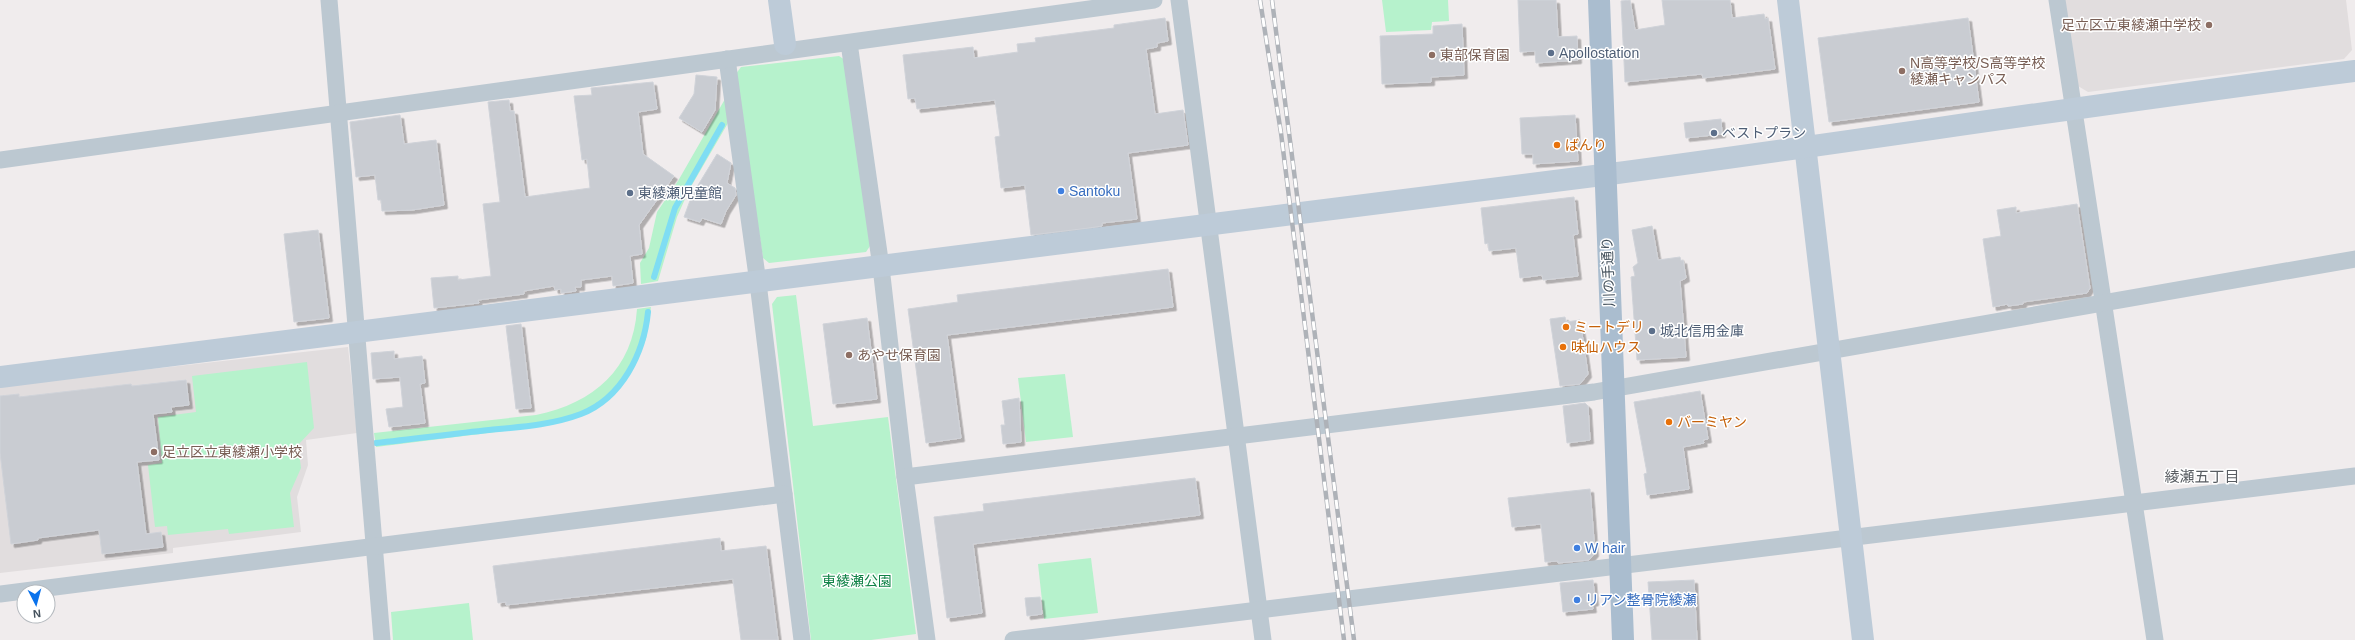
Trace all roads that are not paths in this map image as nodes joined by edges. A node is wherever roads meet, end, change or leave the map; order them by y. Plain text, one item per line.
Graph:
1 (329, 0) edge
2 (780, 0) edge
3 (1154, 0) edge
4 (1178, 0) edge
5 (1599, 0) edge
6 (1788, 0) edge
7 (2057, 0) edge
8 (1066, 6) edge
9 (849, 43) junction
10 (785, 48) junction
11 (727, 59) junction
12 (2355, 71) edge
13 (2074, 109) junction
14 (339, 112) junction
15 (1805, 146) junction
16 (0, 160) edge
17 (1605, 174) junction
18 (1210, 226) junction
19 (2355, 259) edge
20 (881, 267) junction
21 (758, 283) junction
22 (2102, 303) junction
23 (356, 332) junction
24 (1829, 350) junction
25 (0, 377) edge
26 (1613, 388) junction
27 (1236, 437) junction
28 (2355, 476) edge
29 (905, 477) junction
30 (784, 494) junction
31 (2133, 502) junction
32 (1850, 537) junction
33 (374, 546) junction
34 (1620, 565) junction
35 (0, 594) edge
36 (1258, 609) junction
37 (382, 640) edge
38 (802, 640) edge
39 (927, 640) edge
40 (1013, 640) edge
41 (1262, 640) edge
42 (1623, 640) edge
43 (1863, 640) edge
44 (2155, 640) edge

1 - 14 street
2 - 10 street
3 - 8 street
4 - 18 street
5 - 17 main road, 川の手通り
6 - 15 street
7 - 13 street
8 - 9 street
9 - 10 street
9 - 20 street
10 - 11 street
11 - 14 street
11 - 21 street
12 - 13 street
13 - 15 street
13 - 22 street
14 - 16 street
14 - 23 street
15 - 17 street
15 - 24 street
17 - 18 street
17 - 26 main road, 川の手通り
18 - 20 street
18 - 27 street
19 - 22 street
20 - 21 street
20 - 29 street
21 - 23 street
21 - 30 street
22 - 24 street
22 - 31 street
23 - 25 street
23 - 33 street
24 - 26 street
24 - 32 street
26 - 27 street
26 - 34 main road, 川の手通り
27 - 29 street
27 - 36 street
28 - 31 street
29 - 39 street
30 - 33 street
30 - 38 street
31 - 32 street
31 - 44 street
32 - 34 street
32 - 43 street
33 - 35 street
33 - 37 street
34 - 36 street
34 - 42 main road, 川の手通り
36 - 40 street
36 - 41 street

